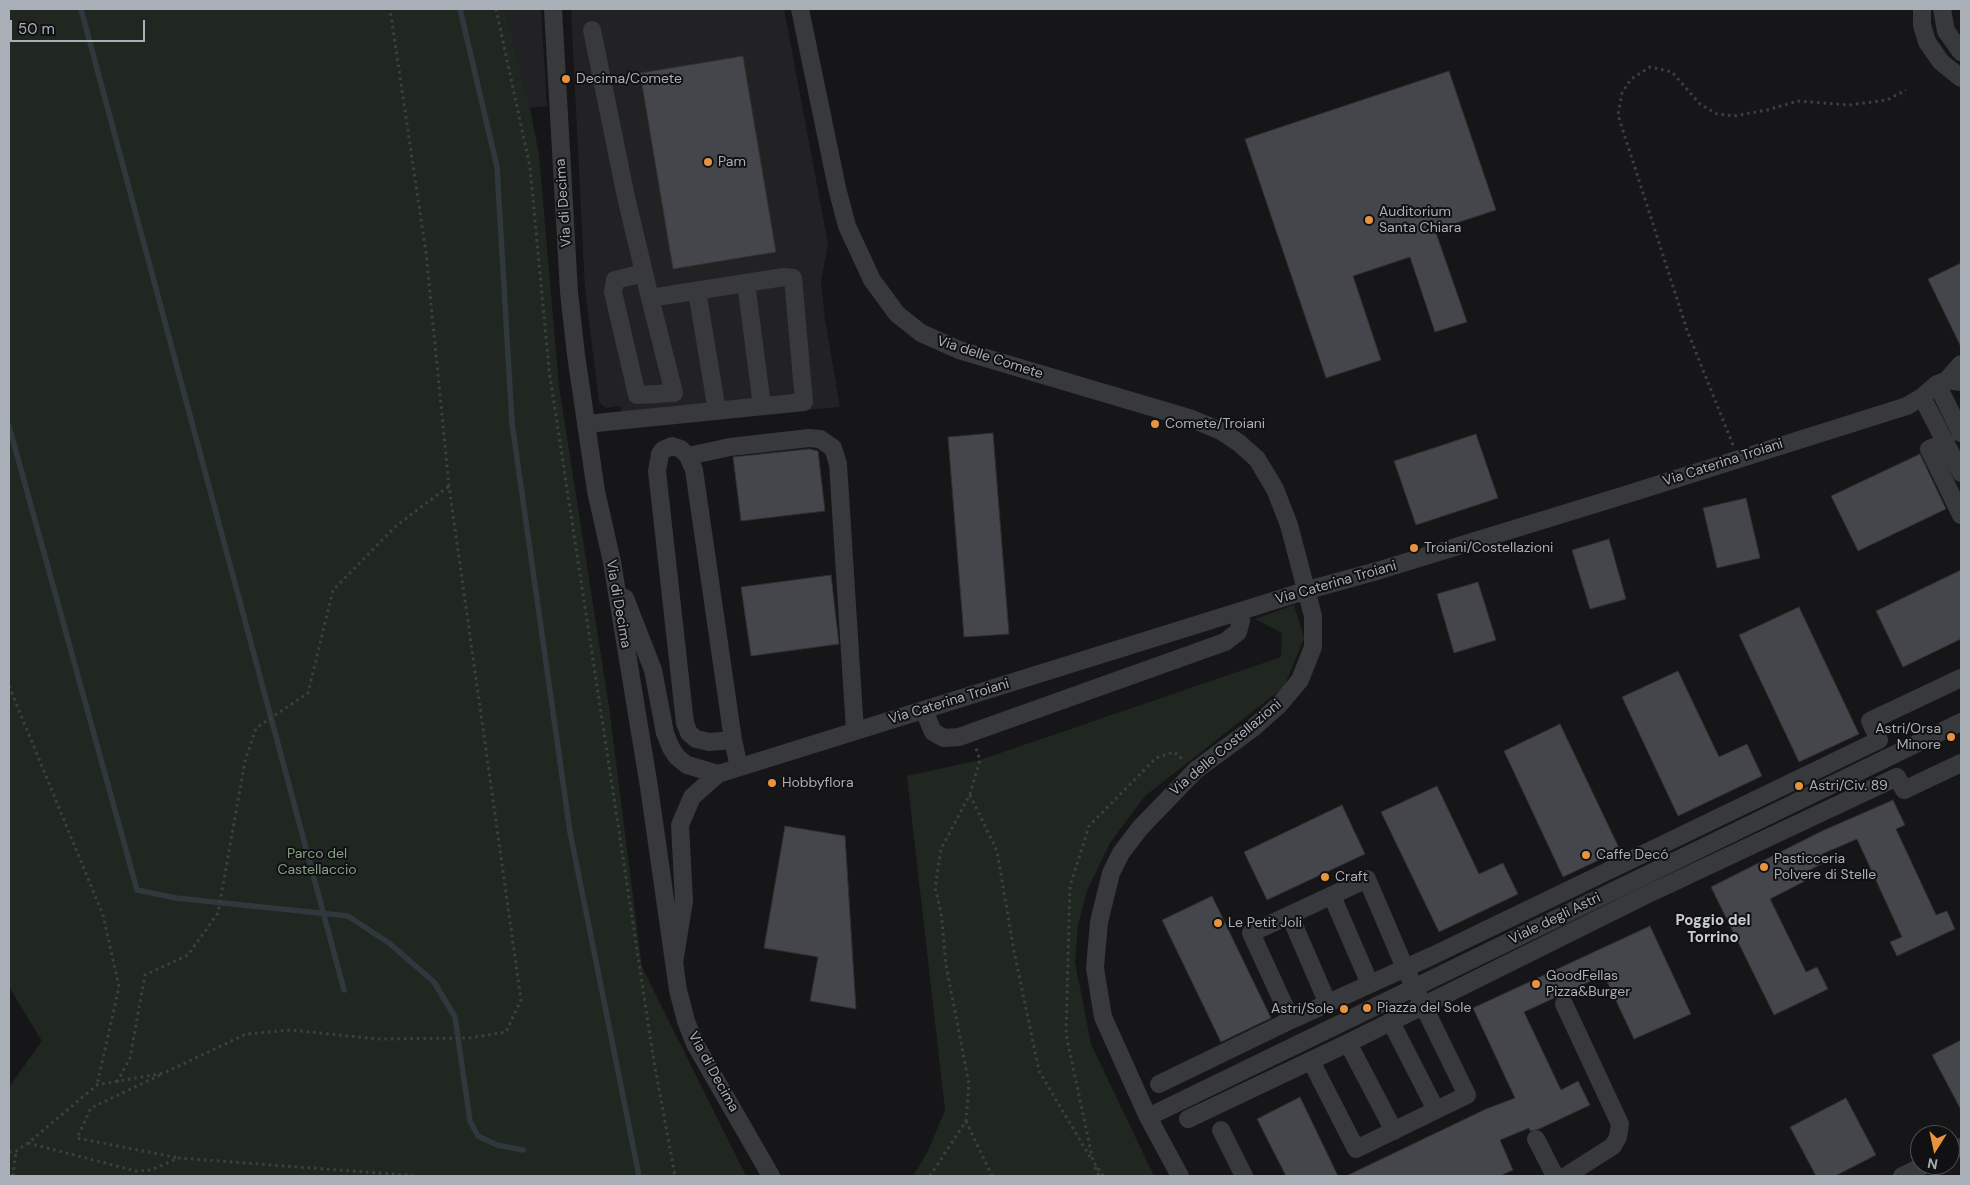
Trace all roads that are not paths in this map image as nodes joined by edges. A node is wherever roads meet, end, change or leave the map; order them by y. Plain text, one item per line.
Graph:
1 (553, 9) edge
2 (800, 9) edge
3 (1922, 9) edge
4 (1942, 9) edge
5 (592, 30) dead end
6 (1961, 52) edge
7 (1961, 78) edge
8 (644, 273) junction
9 (746, 283) junction
10 (697, 290) junction
11 (650, 298) junction
12 (1961, 364) edge
13 (1948, 382) edge
14 (1922, 397) junction
15 (762, 406) junction
16 (717, 411) junction
17 (586, 424) junction
18 (1961, 433) edge
19 (1952, 446) edge
20 (688, 456) junction
21 (1961, 473) edge
22 (1961, 515) edge
23 (612, 562) junction
24 (1308, 590) junction
25 (1239, 612) junction
26 (1961, 678) edge
27 (924, 710) junction
28 (1961, 722) edge
29 (855, 731) junction
30 (733, 740) junction
31 (1879, 740) junction
32 (1888, 758) junction
33 (1961, 763) edge
34 (738, 767) junction
35 (718, 774) junction
36 (1897, 777) junction
37 (1758, 798) junction
38 (1767, 816) junction
39 (1776, 834) junction
40 (1332, 896) junction
41 (1520, 914) junction
42 (1290, 916) junction
43 (1529, 932) junction
44 (1538, 950) junction
45 (674, 964) junction
46 (1405, 968) junction
47 (1370, 984) junction
48 (1414, 987) junction
49 (1328, 1004) junction
50 (1564, 1004) dead end
51 (1424, 1006) junction
52 (1297, 1017) junction
53 (1391, 1022) junction
54 (1313, 1036) junction
55 (1348, 1043) junction
56 (1317, 1057) junction
57 (1188, 1069) junction
58 (1159, 1084) dead end
59 (1201, 1092) junction
60 (1209, 1108) junction
61 (1436, 1110) junction
62 (1148, 1117) junction
63 (1188, 1119) dead end
64 (1221, 1130) dead end
65 (1394, 1131) junction
66 (1536, 1139) dead end
67 (771, 1176) edge
68 (1180, 1176) edge
69 (1244, 1176) edge
70 (1554, 1176) edge
71 (1566, 1176) edge

1 - 17 street, Via di Decima
2 - 24 street, Via delle Comete
3 - 7 street
4 - 6 street
5 - 8 street
8 - 11 street
8 - 11 street
9 - 10 street
9 - 15 street
9 - 15 street
10 - 11 street
10 - 16 street
12 - 13 street, Via Caterina Troiani
13 - 14 street, Via Caterina Troiani
13 - 18 street
14 - 19 street
14 - 24 street, Via Caterina Troiani
15 - 16 street
16 - 17 street
17 - 23 street, Via di Decima
19 - 21 street
19 - 22 street
20 - 29 street
20 - 30 street
20 - 30 street
23 - 35 street
23 - 45 street, Via di Decima
24 - 25 street, Via Caterina Troiani
24 - 62 street, Via delle Costellazioni
25 - 27 street, Via Caterina Troiani
25 - 27 street
26 - 31 street
27 - 29 street, Via Caterina Troiani
28 - 32 street, Viale degli Astri
29 - 34 street, Via Caterina Troiani
30 - 34 street
31 - 32 street
31 - 37 street
32 - 36 street
32 - 38 street, Viale degli Astri
33 - 36 street
34 - 35 street, Via Caterina Troiani
35 - 45 street, Via Caterina Troiani
36 - 39 street
37 - 38 street
37 - 41 street
38 - 39 street
38 - 43 street, Viale degli Astri
39 - 44 street
40 - 42 street
40 - 46 street
40 - 47 street
41 - 43 street
41 - 46 street
42 - 49 street
42 - 52 street
43 - 44 street
43 - 48 street, Viale degli Astri
44 - 51 street
45 - 67 street, Via di Decima
46 - 47 street
46 - 48 street
47 - 49 street
48 - 51 street
48 - 54 street, Viale degli Astri
49 - 52 street
50 - 71 street
51 - 53 street
51 - 61 street
52 - 54 street
52 - 57 street
53 - 55 street
53 - 61 street
54 - 56 street
54 - 59 street, Viale degli Astri
55 - 56 street
55 - 65 street
56 - 60 street
56 - 65 street
57 - 58 street
57 - 59 street
59 - 60 street
59 - 62 street, Viale degli Astri
60 - 63 street
61 - 65 street
62 - 68 street, Via delle Costellazioni
64 - 69 street
66 - 70 street

